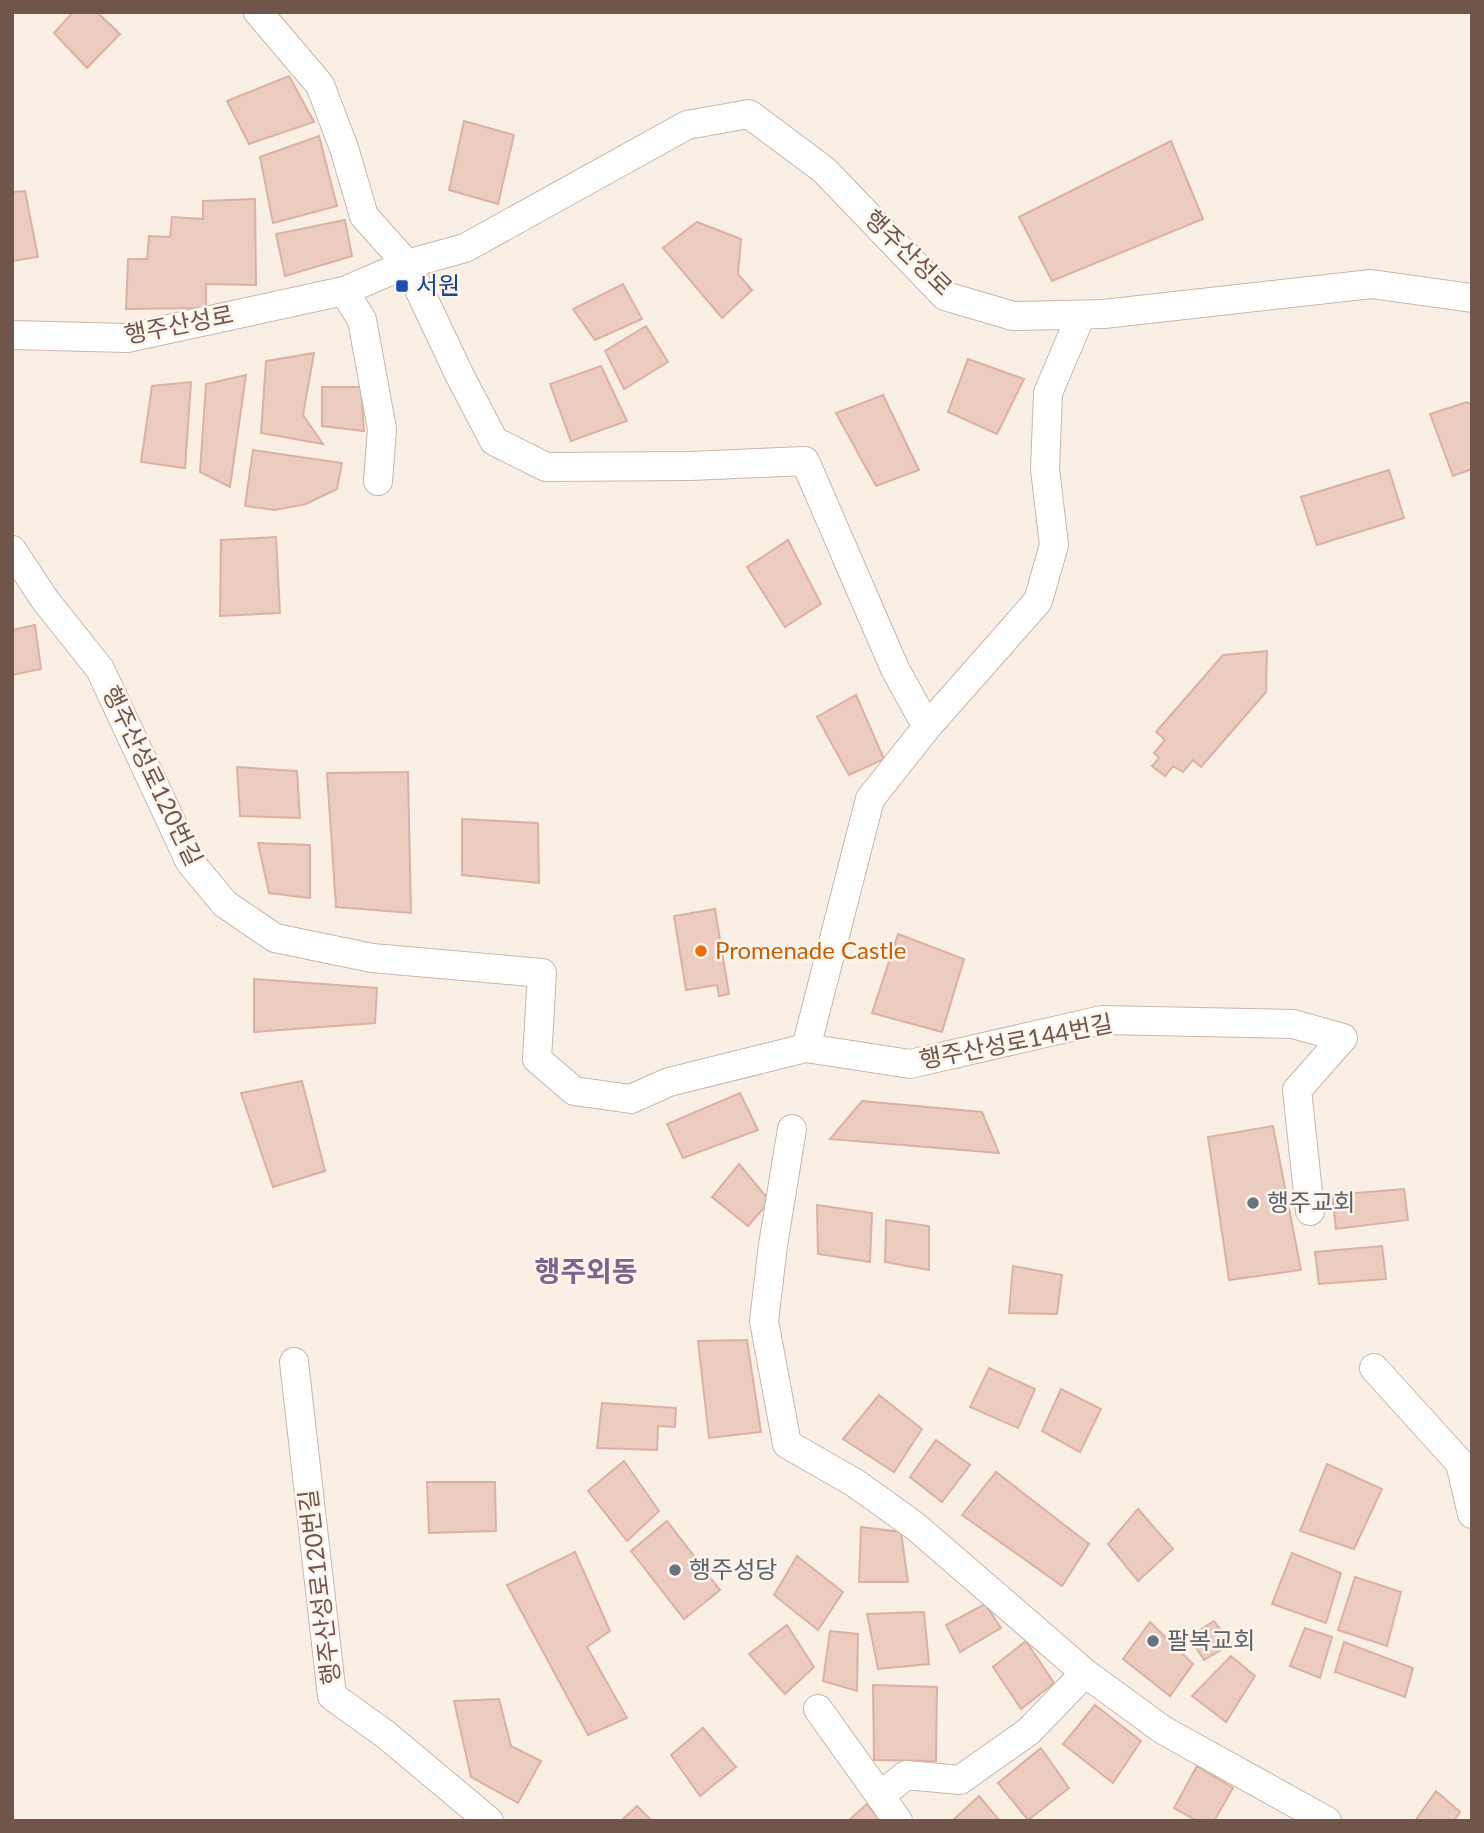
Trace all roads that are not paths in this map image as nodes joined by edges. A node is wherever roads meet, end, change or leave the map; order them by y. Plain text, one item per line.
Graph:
1 (258, 12) edge
2 (407, 264) junction
3 (344, 291) junction
4 (1472, 298) edge
5 (1081, 315) junction
6 (12, 335) edge
7 (378, 481) dead end
8 (12, 550) edge
9 (927, 727) junction
10 (806, 1048) junction
11 (792, 1129) dead end
12 (1310, 1211) dead end
13 (294, 1362) dead end
14 (1374, 1368) dead end
15 (1472, 1514) edge
16 (1085, 1673) junction
17 (818, 1709) dead end
18 (880, 1796) junction
19 (489, 1821) edge
20 (898, 1821) edge
21 (1327, 1821) edge

1 - 2 street
2 - 3 street, 행주산성로
2 - 5 street, 행주산성로
2 - 9 street
3 - 6 street, 행주산성로
3 - 7 street
4 - 5 street, 행주산성로
5 - 9 street
8 - 10 street, 행주산성로120번길
9 - 10 street
10 - 12 street, 행주산성로144번길
11 - 16 street
13 - 19 street, 행주산성로120번길
14 - 15 street
16 - 18 street
16 - 21 street
17 - 18 street
18 - 20 street

